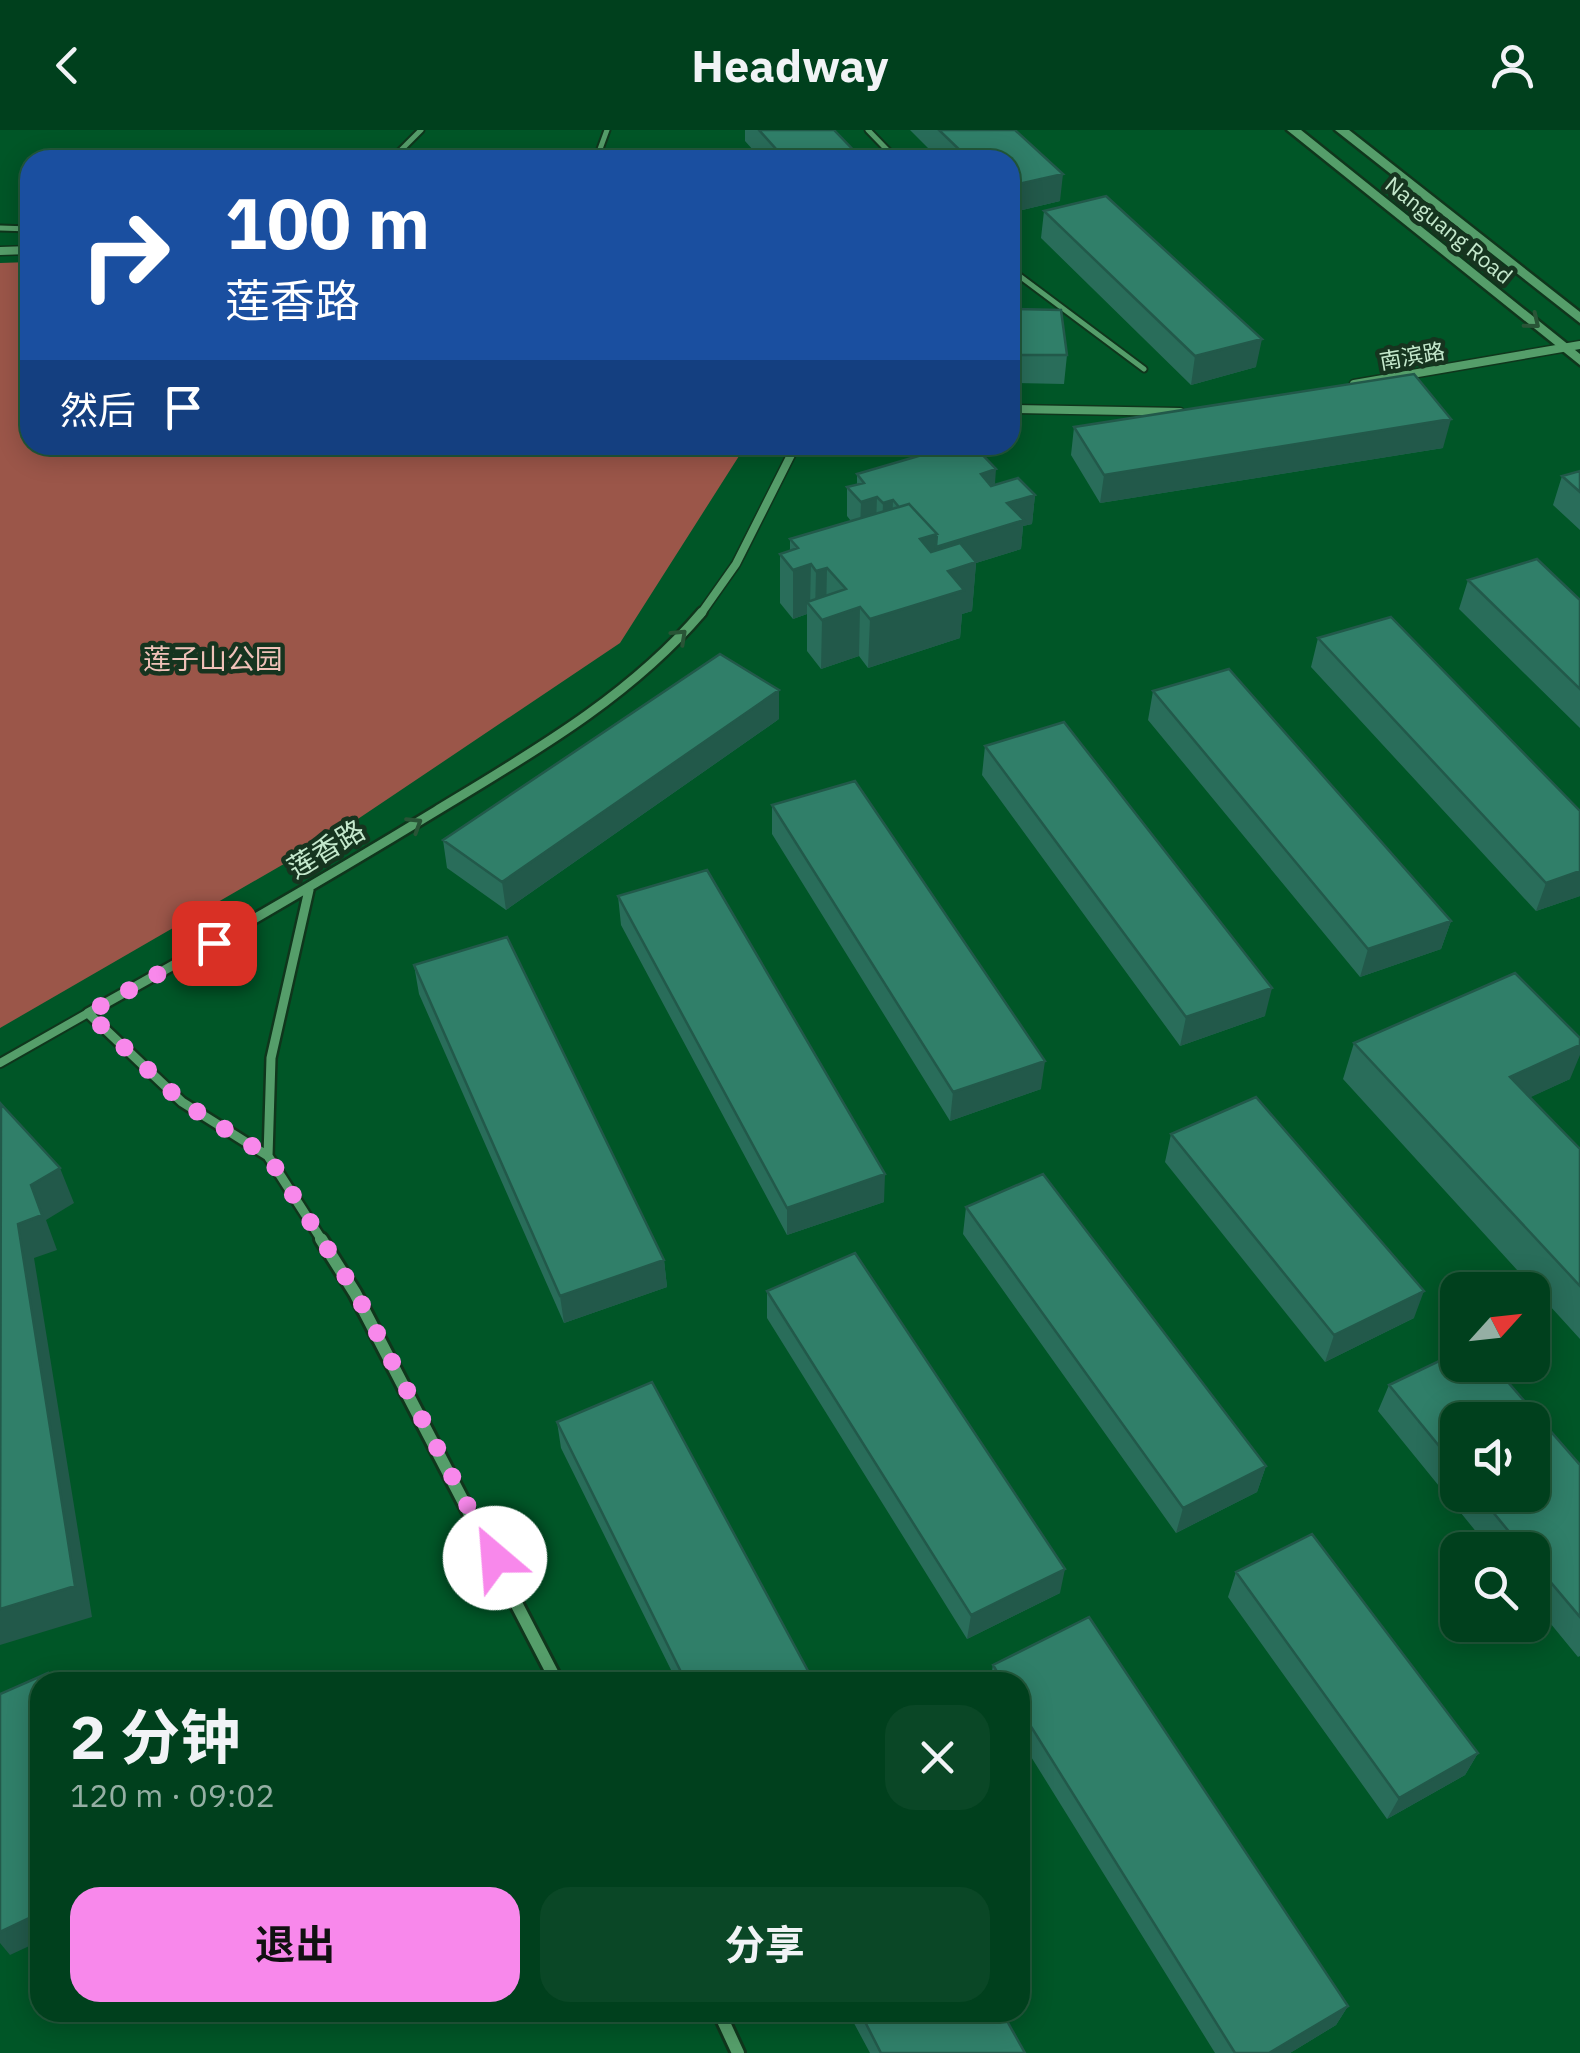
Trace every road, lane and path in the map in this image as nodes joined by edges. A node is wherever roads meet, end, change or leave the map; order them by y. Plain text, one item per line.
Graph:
1 (421, 130) edge
2 (868, 130) edge
3 (1293, 130) edge
4 (1341, 130) edge
5 (401, 150) edge
6 (887, 150) edge
7 (1020, 276) edge
8 (1580, 319) edge
9 (1580, 344) edge
10 (1564, 348) junction
11 (1580, 361) edge
12 (1144, 369) dead end
13 (1350, 384) edge
14 (1020, 409) edge
15 (1185, 412) edge
16 (791, 455) edge
17 (308, 890) junction
18 (88, 1013) junction
19 (0, 1063) edge
20 (268, 1156) junction
21 (552, 1672) edge
22 (724, 2022) edge
23 (738, 2053) edge

1 - 5 lane
2 - 6 lane
3 -> 10 main road, Nanguang Road
4 - 8 main road, Nanguang Road
7 - 12 lane
9 - 10 street, 南滨路
10 - 11 main road, Nanguang Road
10 - 13 street, 南滨路
14 - 15 street
17 -> 16 street, 莲香路
17 - 18 street, 莲香路
17 - 20 street
18 - 19 lane
18 - 20 street
20 - 21 street
22 - 23 street

